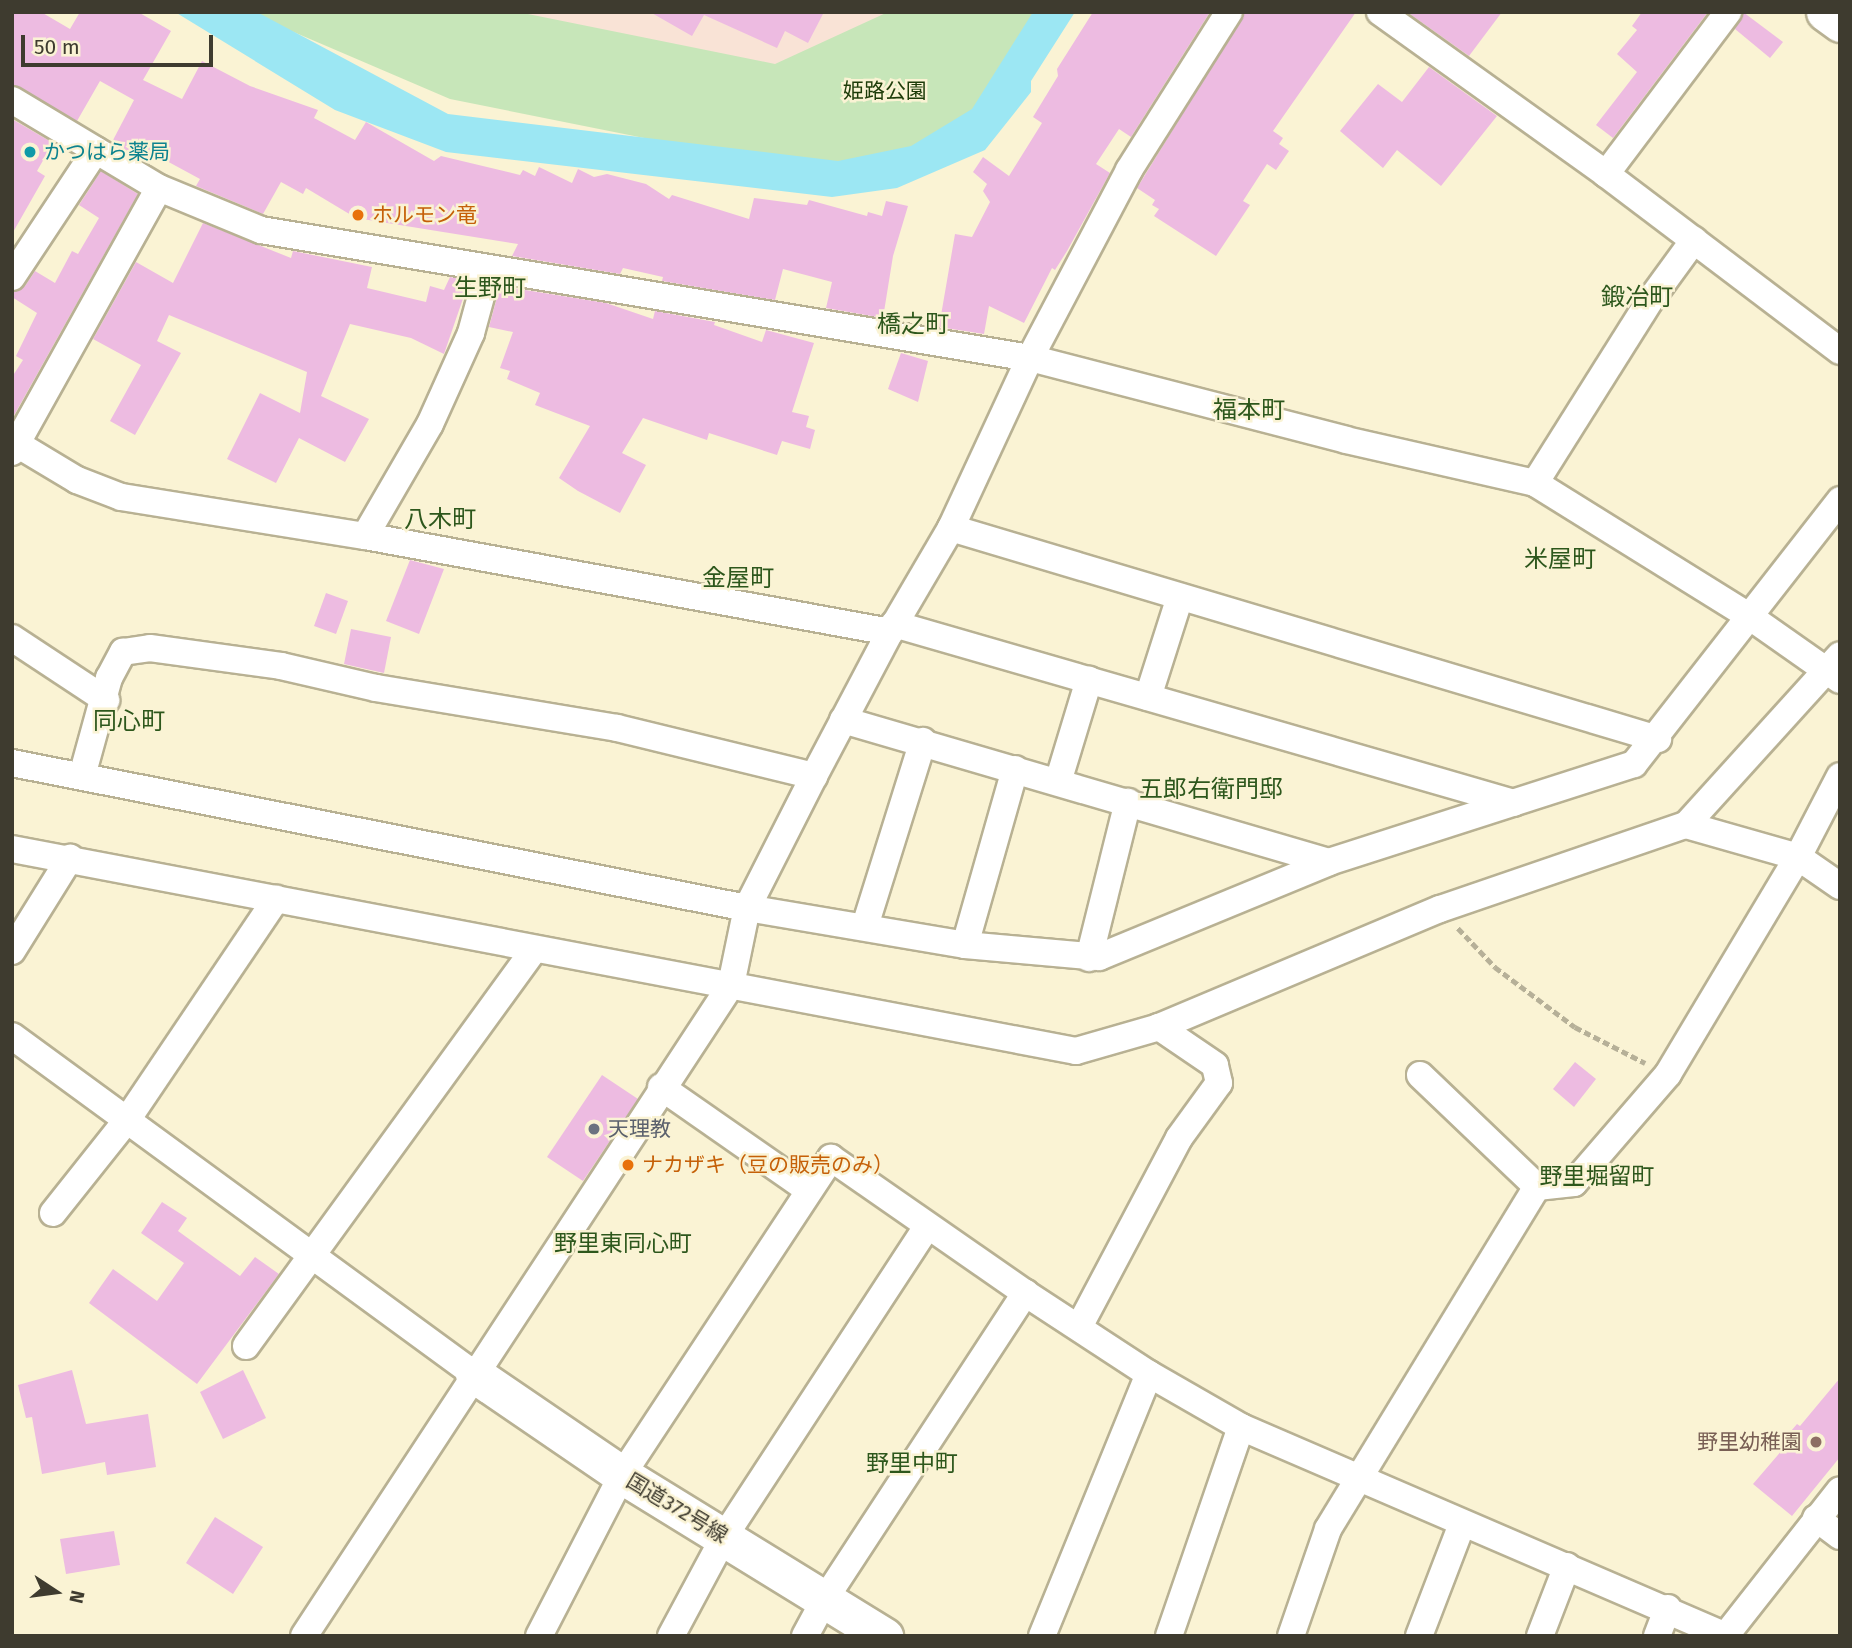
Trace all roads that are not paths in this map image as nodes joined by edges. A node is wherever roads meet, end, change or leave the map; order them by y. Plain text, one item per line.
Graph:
1 (1229, 12) edge
2 (1380, 12) edge
3 (1728, 12) edge
4 (1825, 12) edge
5 (1840, 23) edge
6 (12, 100) edge
7 (96, 150) junction
8 (1606, 174) junction
9 (159, 188) junction
10 (1694, 240) junction
11 (488, 271) junction
12 (12, 277) edge
13 (1840, 351) edge
14 (1030, 359) junction
15 (14, 446) edge
16 (1535, 483) junction
17 (1840, 500) edge
18 (951, 528) junction
19 (365, 536) junction
20 (1180, 597) junction
21 (1749, 616) junction
22 (892, 628) junction
23 (12, 638) edge
24 (1836, 669) edge
25 (1089, 680) junction
26 (1148, 697) junction
27 (106, 700) junction
28 (843, 720) junction
29 (1658, 739) junction
30 (923, 741) junction
31 (12, 763) edge
32 (1014, 769) junction
33 (82, 776) junction
34 (814, 776) junction
35 (1840, 776) edge
36 (1058, 782) junction
37 (1128, 802) junction
38 (1514, 803) junction
39 (1686, 825) junction
40 (12, 849) edge
41 (1798, 857) junction
42 (71, 858) junction
43 (1329, 862) junction
44 (1840, 886) edge
45 (276, 899) junction
46 (747, 908) junction
47 (865, 926) junction
48 (965, 945) junction
49 (534, 950) junction
50 (12, 951) edge
51 (1089, 958) junction
52 (731, 985) junction
53 (1158, 1027) junction
54 (12, 1036) edge
55 (1420, 1075) dead end
56 (661, 1087) junction
57 (127, 1120) junction
58 (1537, 1187) junction
59 (807, 1189) junction
60 (53, 1213) dead end
61 (926, 1228) junction
62 (311, 1255) junction
63 (1025, 1293) junction
64 (1079, 1327) junction
65 (246, 1346) dead end
66 (474, 1374) junction
67 (1149, 1374) junction
68 (1241, 1427) junction
69 (622, 1475) junction
70 (1361, 1476) junction
71 (1840, 1490) edge
72 (1816, 1518) junction
73 (1462, 1524) junction
74 (1840, 1536) edge
75 (724, 1537) junction
76 (1567, 1566) junction
77 (825, 1599) junction
78 (1668, 1608) junction
79 (304, 1636) edge
80 (539, 1636) edge
81 (671, 1636) edge
82 (805, 1636) edge
83 (884, 1636) edge
84 (1042, 1636) edge
85 (1169, 1636) edge
86 (1291, 1636) edge
87 (1419, 1636) edge
88 (1540, 1636) edge
89 (1657, 1636) edge
90 (1726, 1636) edge

1 - 14 street
2 - 8 street
3 - 8 street
4 - 5 street
6 - 7 street
7 - 9 street
7 - 12 street
8 - 10 street
9 - 11 street
9 - 15 street
10 - 13 street
10 - 16 street
11 - 14 street
11 - 19 street
14 - 16 street
14 - 18 street
15 - 19 street
16 - 21 street
17 - 21 street
18 - 20 street
18 - 22 street
19 - 22 street
20 - 26 street
20 - 29 street
21 - 24 street
21 - 29 street
22 - 25 street
22 - 28 street
23 - 27 street
24 - 39 street
25 - 26 street
25 - 36 street
26 - 38 street
27 - 33 street
27 - 34 street
28 - 30 street
28 - 34 street
29 - 38 street
30 - 32 street
30 - 47 street
31 - 33 street
32 - 36 street
32 - 48 street
33 - 46 street
34 - 46 street
35 - 41 street
36 - 37 street
37 - 43 street
37 - 51 street
38 - 43 street
39 - 41 street
39 - 53 street
40 - 42 street
41 - 44 street
41 - 58 street
42 - 45 street
42 - 50 street
43 - 51 street
45 - 49 street
45 - 57 street
46 - 47 street
46 - 52 street
47 - 48 street
48 - 51 street
49 - 52 street
49 - 62 street
52 - 53 street
52 - 56 street
53 - 64 street
54 - 57 street
55 - 58 street
56 - 59 street
56 - 66 street
57 - 60 street
57 - 62 street
58 - 70 street
59 - 61 street
59 - 69 street
61 - 63 street
61 - 75 street
62 - 65 street
62 - 66 street
63 - 64 street
63 - 77 street
64 - 67 street
66 - 69 street, 国道372号線
66 - 79 street
67 - 68 street
67 - 84 street
68 - 70 street
68 - 85 street
69 - 75 street, 国道372号線
69 - 80 street
70 - 73 street
70 - 86 street
71 - 72 street
72 - 74 street
72 - 90 street
73 - 76 street
73 - 87 street
75 - 77 street, 国道372号線
75 - 81 street
76 - 78 street
76 - 88 street
77 - 82 street
77 - 83 street, 国道372号線
78 - 89 street
78 - 90 street

